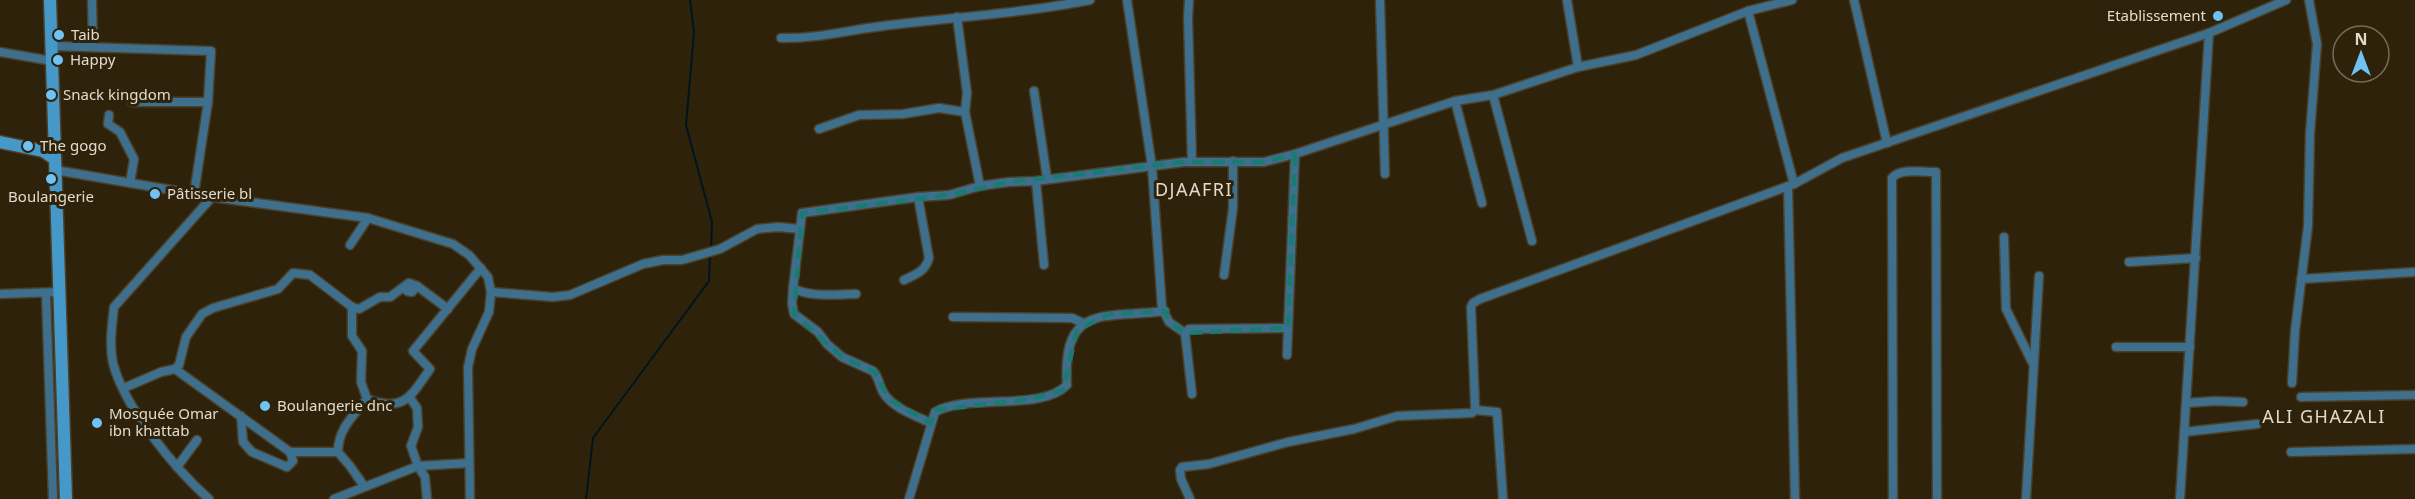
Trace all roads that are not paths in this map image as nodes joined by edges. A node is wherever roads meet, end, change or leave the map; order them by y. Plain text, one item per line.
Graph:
1 (50, 0) edge
2 (92, 0) edge
3 (1090, 0) edge
4 (1126, 0) edge
5 (1189, 0) edge
6 (1380, 0) edge
7 (1567, 0) edge
8 (1792, 0) edge
9 (1854, 0) edge
10 (2286, 0) edge
11 (2309, 0) edge
12 (1748, 11) junction
13 (957, 17) junction
14 (2209, 33) junction
15 (781, 38) dead end
16 (52, 46) junction
17 (93, 47) junction
18 (0, 52) edge
19 (52, 61) junction
20 (1578, 67) junction
21 (1034, 91) dead end
22 (1493, 95) junction
23 (1455, 101) junction
24 (132, 102) dead end
25 (208, 102) junction
26 (965, 112) junction
27 (109, 115) dead end
28 (1383, 125) junction
29 (819, 129) dead end
30 (0, 142) edge
31 (1887, 143) junction
32 (1295, 154) junction
33 (1233, 161) junction
34 (1192, 162) junction
35 (55, 164) junction
36 (1152, 167) junction
37 (1385, 174) dead end
38 (1047, 178) junction
39 (1036, 181) junction
40 (130, 183) junction
41 (1791, 185) junction
42 (980, 186) junction
43 (194, 194) junction
44 (213, 197) junction
45 (918, 197) junction
46 (1482, 203) dead end
47 (368, 218) junction
48 (800, 229) junction
49 (2004, 237) dead end
50 (1532, 241) dead end
51 (350, 245) dead end
52 (2196, 258) junction
53 (2129, 262) dead end
54 (1044, 265) dead end
55 (481, 268) junction
56 (2415, 272) edge
57 (1224, 275) dead end
58 (2039, 276) dead end
59 (904, 279) dead end
60 (2301, 279) junction
61 (792, 288) junction
62 (52, 292) junction
63 (491, 292) junction
64 (0, 294) edge
65 (856, 294) dead end
66 (352, 307) junction
67 (448, 309) junction
68 (1165, 311) junction
69 (953, 317) dead end
70 (1083, 323) junction
71 (1288, 328) junction
72 (1185, 333) junction
73 (2116, 347) dead end
74 (2190, 347) junction
75 (1287, 355) dead end
76 (2032, 363) junction
77 (175, 369) junction
78 (2292, 382) dead end
79 (124, 388) junction
80 (1192, 394) dead end
81 (2415, 395) edge
82 (2301, 397) dead end
83 (410, 398) junction
84 (367, 399) junction
85 (2243, 402) dead end
86 (2186, 404) junction
87 (1475, 410) junction
88 (241, 416) junction
89 (931, 423) junction
90 (2258, 424) dead end
91 (2184, 432) junction
92 (198, 440) dead end
93 (2415, 449) edge
94 (290, 452) junction
95 (338, 452) junction
96 (2291, 452) dead end
97 (469, 463) junction
98 (418, 465) junction
99 (177, 467) junction
100 (364, 486) junction
101 (205, 498) edge
102 (52, 499) edge
103 (66, 499) edge
104 (334, 499) edge
105 (427, 499) edge
106 (470, 499) edge
107 (909, 499) edge
108 (1190, 499) edge
109 (1503, 499) edge
110 (1795, 499) edge
111 (1893, 499) edge
112 (1937, 499) edge
113 (2026, 499) edge
114 (2180, 499) edge

1 - 16 main road
2 - 17 street
3 - 13 street
4 - 36 street
5 - 34 street
6 - 28 street
7 - 20 street
8 - 12 street
9 - 31 street
10 - 14 street
11 - 60 street
12 - 20 street
12 - 41 street
13 - 15 street
13 - 26 street
14 - 31 street
14 - 52 street
16 - 17 street
16 - 19 main road
17 - 25 street
18 - 19 street
19 - 35 main road
20 - 22 street
21 - 38 street
22 - 23 street
22 - 50 street
23 - 28 street
23 - 46 street
24 - 25 street
25 - 43 street
26 - 29 street
26 - 42 street
27 - 40 street
28 - 32 street
28 - 37 street
30 - 35 main road
31 - 41 street
32 - 33 street
32 - 71 street
33 - 34 street
33 - 57 street
34 - 36 street
35 - 40 street
35 - 62 main road
36 - 38 street
36 - 68 street
38 - 39 street
39 - 42 street
39 - 54 street
40 - 43 street
41 - 87 street
41 - 110 street
42 - 45 street
43 - 44 street
44 - 47 street
44 - 79 street
45 - 48 street
45 - 59 street
47 - 51 street
47 - 55 street
48 - 61 street
48 - 63 street
49 - 76 street
52 - 53 street
52 - 74 street
55 - 63 street
55 - 67 street
56 - 60 street
58 - 76 street
60 - 78 street
61 - 65 street
61 - 89 street
62 - 64 street
62 - 102 street
62 - 103 main road
63 - 97 street
66 - 67 street
66 - 77 street
66 - 84 street
67 - 83 street
68 - 70 street
68 - 72 street
69 - 70 street
70 - 89 street
71 - 72 street
71 - 75 street
72 - 80 street
73 - 74 street
74 - 86 street
76 - 113 street
77 - 79 street
77 - 88 street
79 - 99 street
81 - 82 street
83 - 84 street
83 - 98 street
84 - 95 street
85 - 86 street
86 - 91 street
87 - 108 street
87 - 109 street
88 - 94 street
88 - 94 street
89 - 107 street
90 - 91 street
91 - 114 street
92 - 99 street
93 - 96 street
94 - 95 street
95 - 100 street
97 - 98 street
97 - 106 street
98 - 100 street
98 - 105 street
99 - 101 street
100 - 104 street
111 - 112 street

